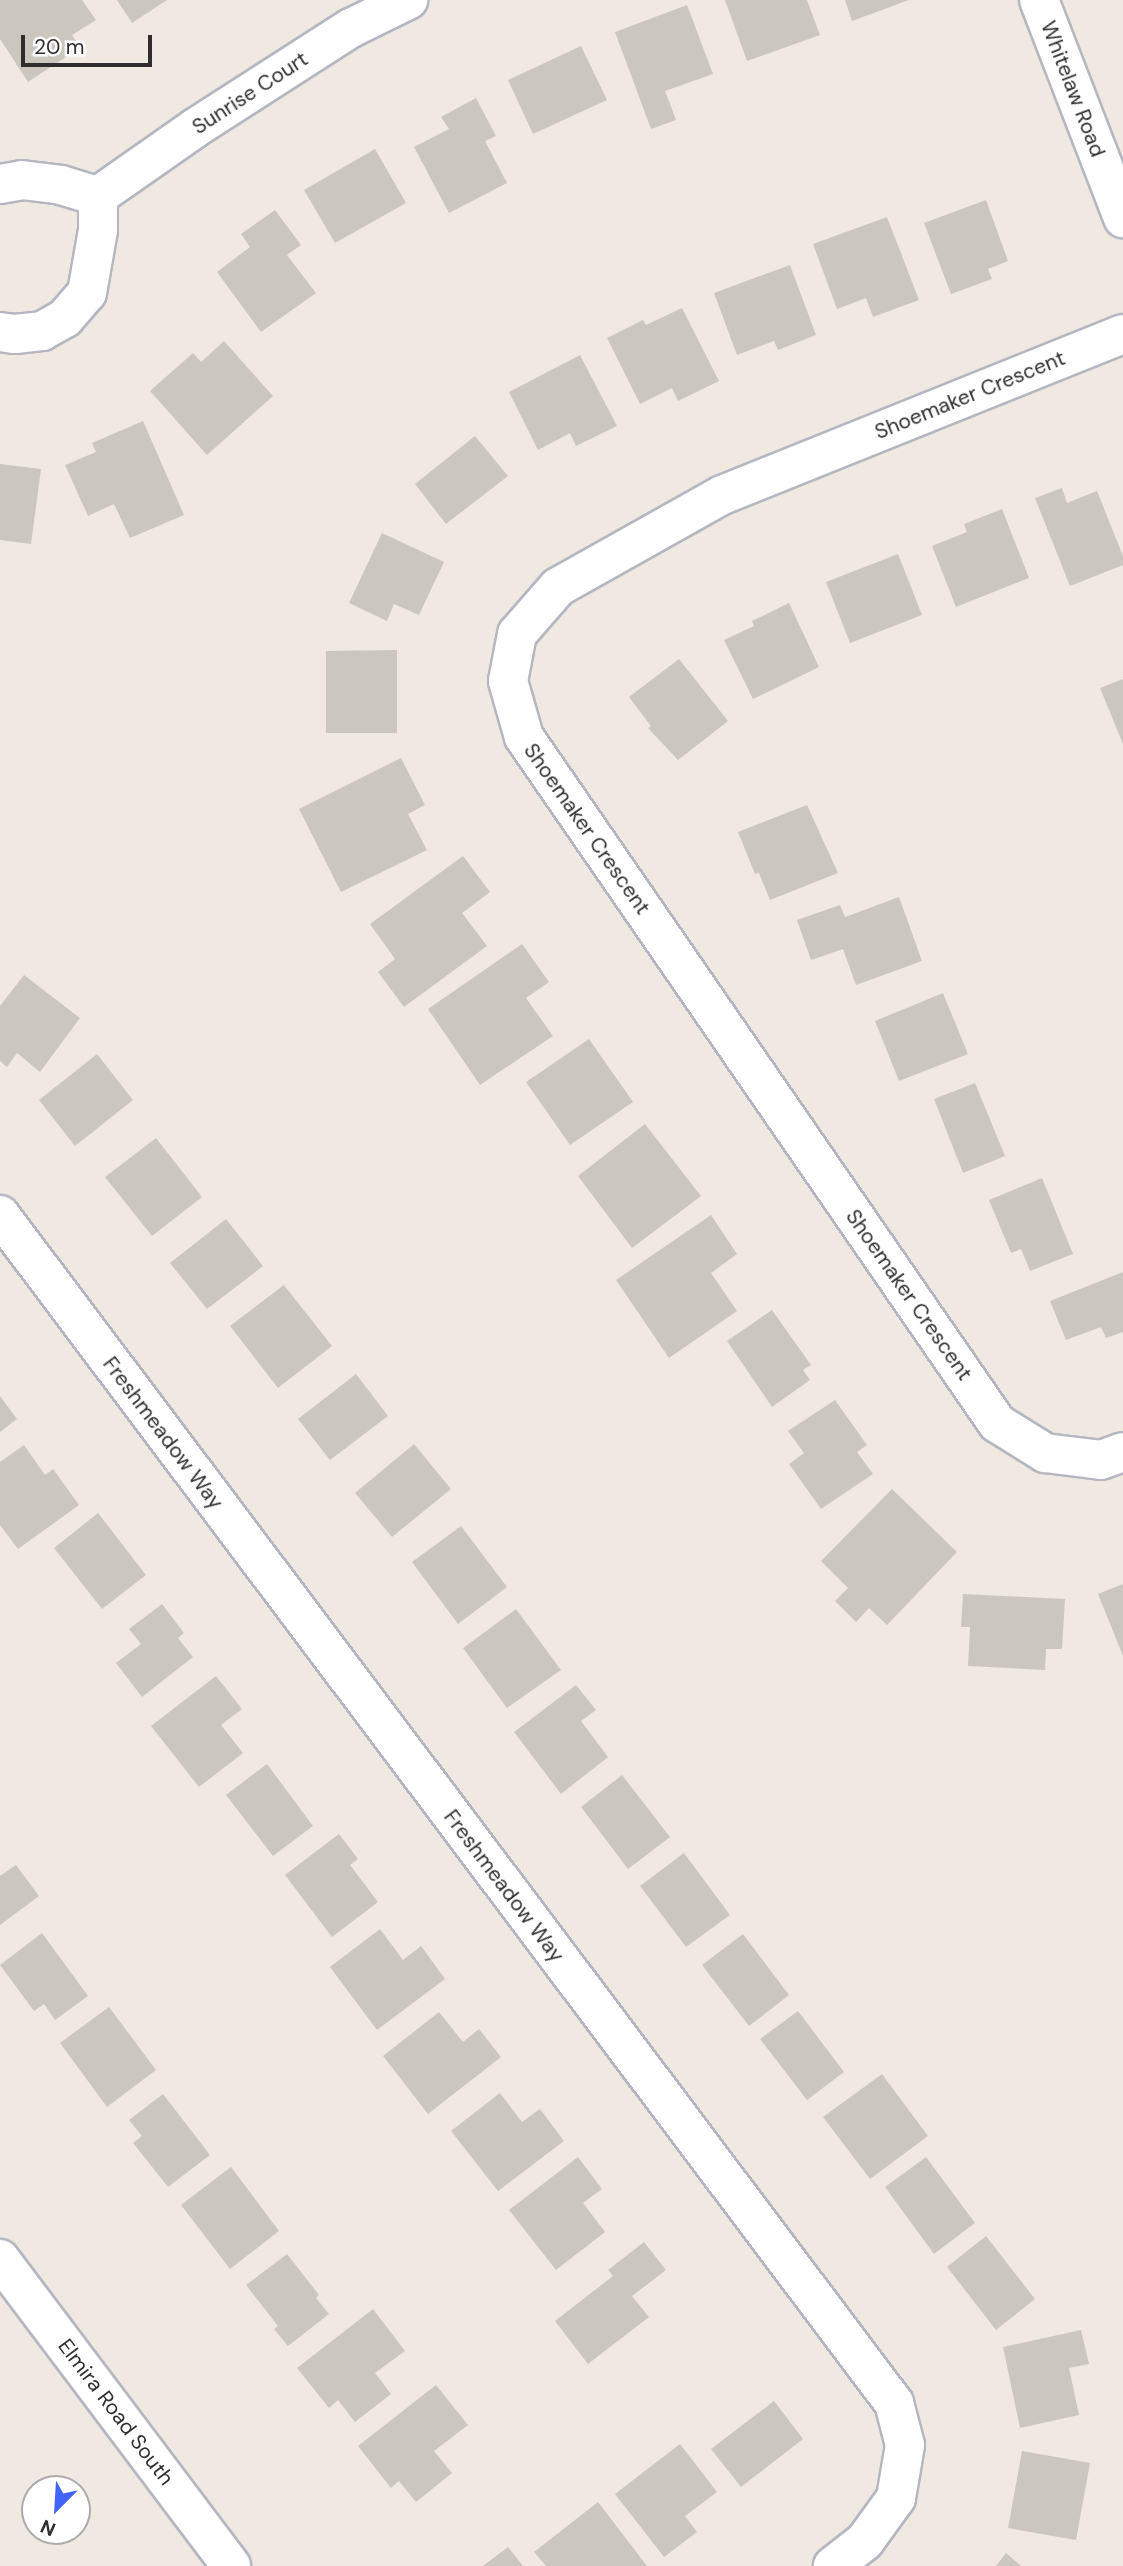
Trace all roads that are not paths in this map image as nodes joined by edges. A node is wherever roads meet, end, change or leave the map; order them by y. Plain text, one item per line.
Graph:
1 (408, 0) edge
2 (1039, 0) edge
3 (0, 184) edge
4 (98, 196) junction
5 (1123, 218) edge
6 (0, 331) edge
7 (1123, 334) edge
8 (0, 1216) edge
9 (1123, 1452) edge
10 (0, 2259) edge
11 (231, 2566) edge
12 (833, 2566) edge

1 - 4 street, Sunrise Court
2 - 5 street, Whitelaw Road
3 - 4 street
4 - 6 street
7 - 9 street, Shoemaker Crescent
8 - 12 street, Freshmeadow Way
10 - 11 street, Elmira Road South

